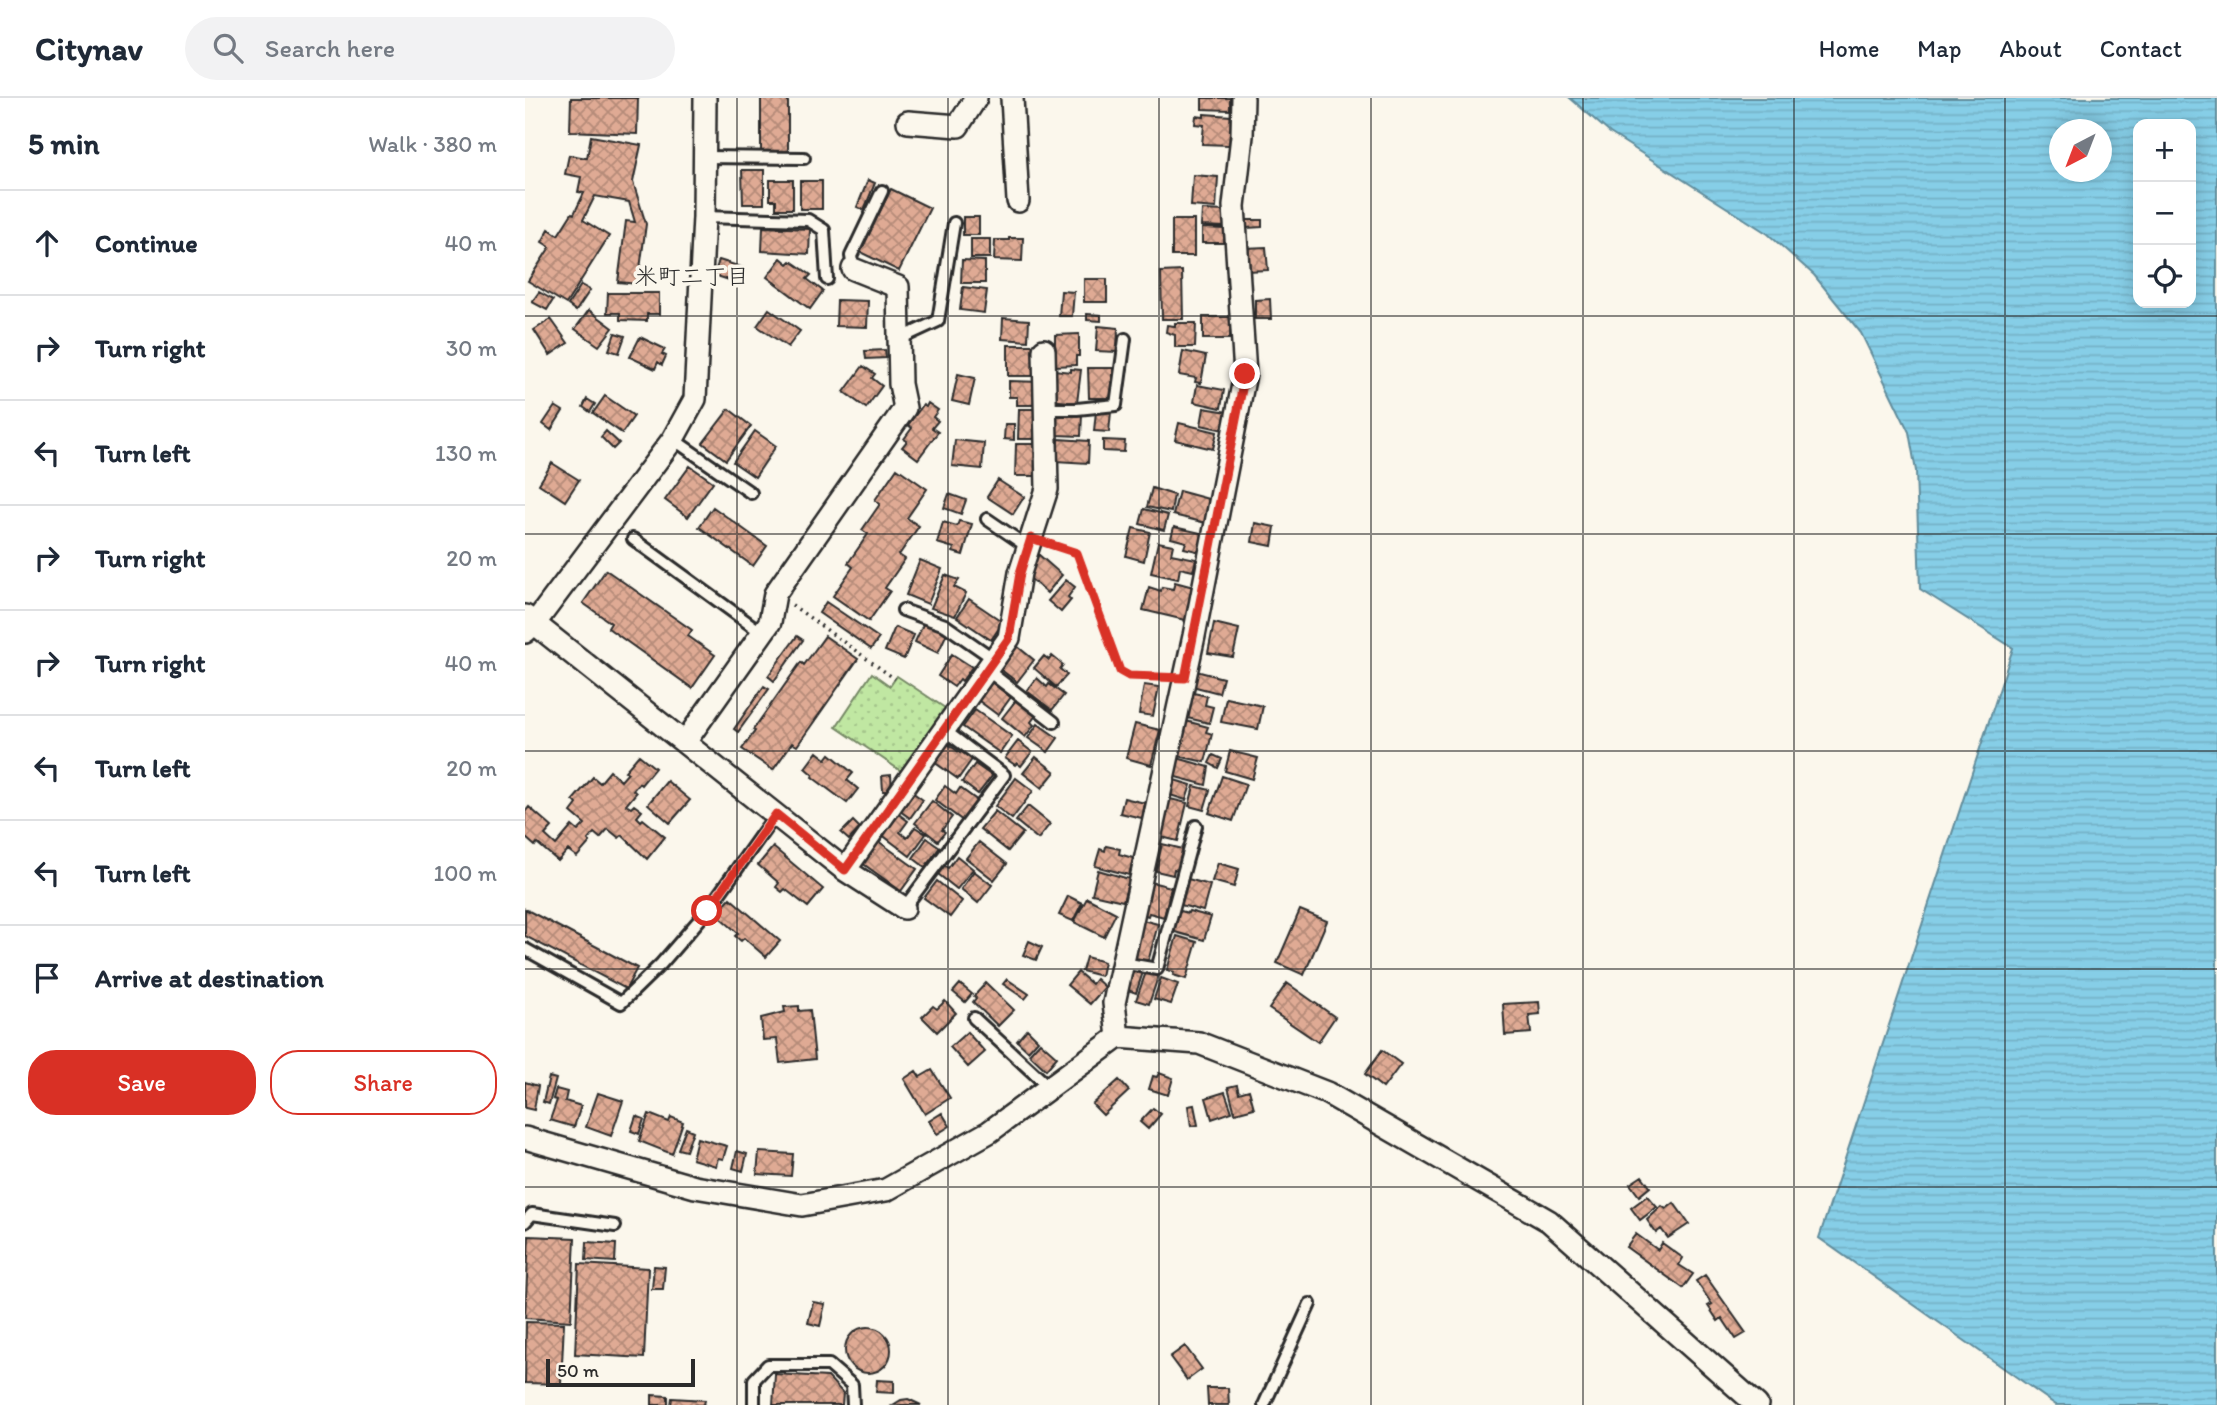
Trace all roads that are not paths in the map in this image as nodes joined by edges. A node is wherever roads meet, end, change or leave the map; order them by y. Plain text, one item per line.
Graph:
1 (705, 98) edge
2 (976, 98) edge
3 (1012, 98) edge
4 (1243, 98) edge
5 (908, 122) dead end
6 (704, 157) junction
7 (804, 159) dead end
8 (882, 191) dead end
9 (1018, 201) dead end
10 (704, 216) junction
11 (954, 223) dead end
12 (853, 269) joint
13 (827, 279) dead end
14 (899, 339) junction
15 (1125, 339) dead end
16 (1044, 350) dead end
17 (1046, 409) junction
18 (673, 439) junction
19 (751, 494) dead end
20 (987, 519) dead end
21 (633, 539) dead end
22 (1030, 543) junction
23 (903, 610) dead end
24 (528, 624) edge
25 (762, 633) junction
26 (990, 664) junction
27 (1054, 722) dead end
28 (944, 730) junction
29 (685, 742) junction
30 (776, 814) junction
31 (1196, 826) dead end
32 (845, 870) junction
33 (904, 908) joint
34 (525, 949) edge
35 (1123, 963) junction
36 (974, 1018) dead end
37 (1118, 1037) junction
38 (1050, 1088) junction
39 (525, 1138) edge
40 (525, 1222) edge
41 (615, 1226) dead end
42 (1310, 1304) dead end
43 (1738, 1397) edge
44 (754, 1405) edge
45 (853, 1405) edge
46 (1264, 1405) edge
47 (1757, 1405) edge

1 - 6 street
2 - 5 street
3 - 9 street
4 - 35 street
6 - 7 lane
6 - 10 street
8 - 12 lane
10 - 13 lane
10 - 18 street
11 - 14 lane
12 - 14 street
14 - 25 street
15 - 17 lane
16 - 17 street
17 - 22 street
18 - 19 lane
18 - 24 street
20 - 22 lane
21 - 25 lane
22 - 26 street
23 - 26 lane
24 - 29 street
25 - 29 street
26 - 27 lane
26 - 28 street
28 - 32 street
28 - 33 lane
29 - 30 street
30 - 32 street
30 - 34 lane
31 - 35 lane
32 - 33 street
35 - 37 street
36 - 38 lane
37 - 38 street
37 - 43 street
38 - 39 street
40 - 41 lane
42 - 46 lane
43 - 47 street
44 - 45 lane

